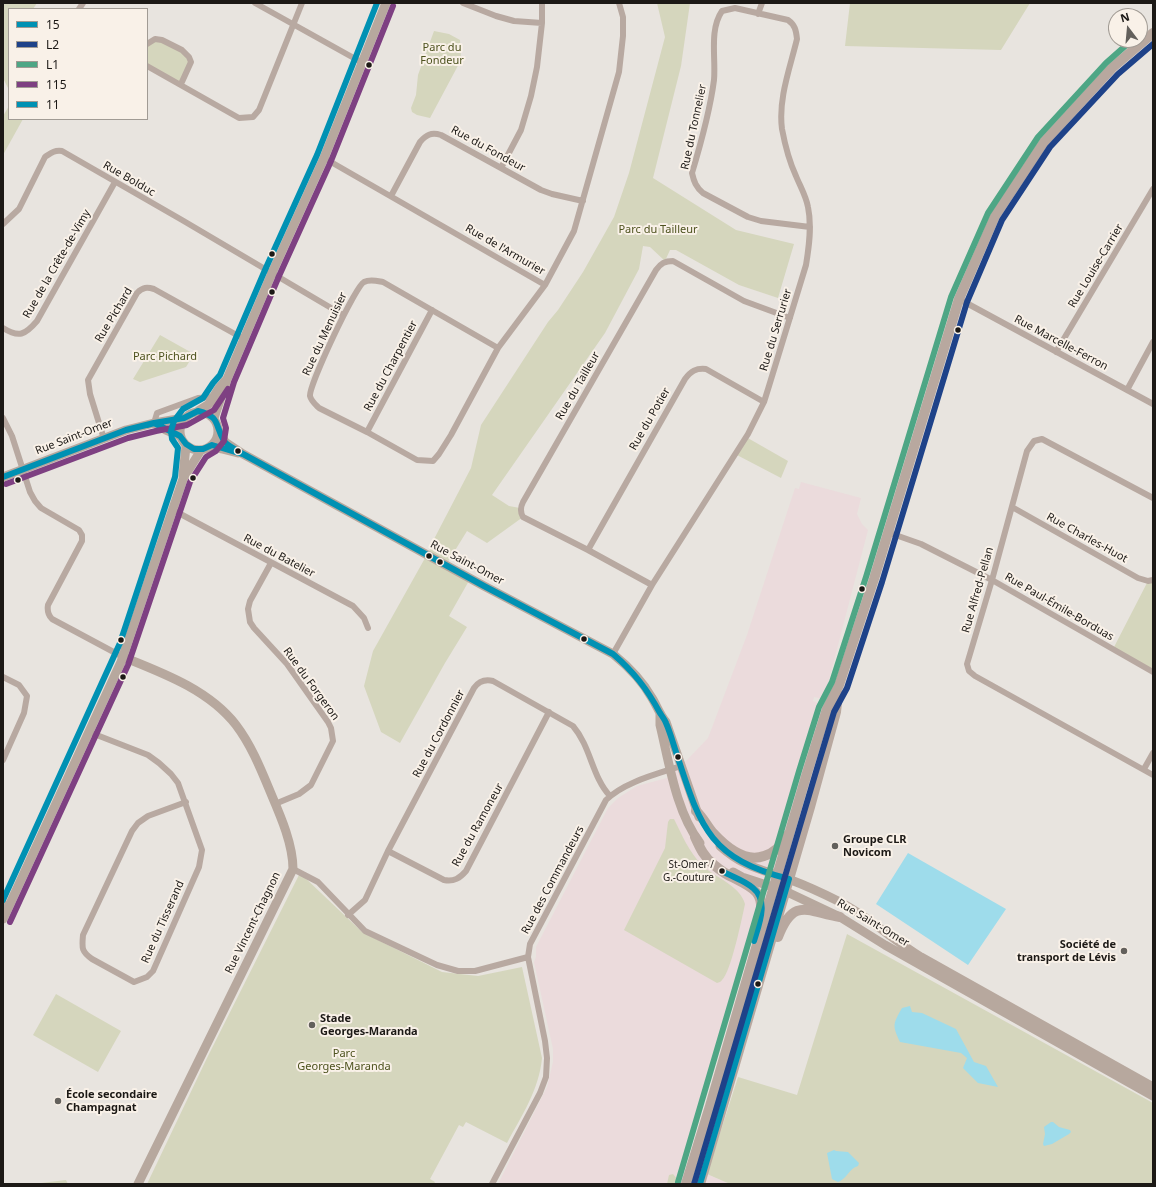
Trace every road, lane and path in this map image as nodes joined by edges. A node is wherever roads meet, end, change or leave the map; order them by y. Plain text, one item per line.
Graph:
1 (255, 3) edge
2 (302, 3) edge
3 (386, 3) edge
4 (463, 3) edge
5 (542, 3) edge
6 (619, 3) edge
7 (762, 3) edge
8 (758, 14) junction
9 (542, 23) junction
10 (293, 24) junction
11 (1153, 33) edge
12 (148, 43) edge
13 (361, 62) junction
14 (148, 67) edge
15 (180, 84) junction
16 (324, 158) junction
17 (501, 168) junction
18 (115, 182) junction
19 (1153, 189) edge
20 (391, 196) junction
21 (583, 201) junction
22 (3, 224) edge
23 (810, 227) junction
24 (272, 273) junction
25 (545, 284) junction
26 (959, 299) junction
27 (432, 310) junction
28 (343, 315) junction
29 (790, 318) junction
30 (3, 328) edge
31 (244, 339) junction
32 (1153, 342) edge
33 (498, 348) junction
34 (1056, 352) junction
35 (227, 379) junction
36 (1127, 390) junction
37 (213, 397) junction
38 (764, 402) junction
39 (1153, 404) edge
40 (198, 411) junction
41 (3, 418) edge
42 (184, 418) junction
43 (214, 418) junction
44 (154, 423) junction
45 (218, 429) junction
46 (367, 432) junction
47 (180, 436) junction
48 (104, 438) junction
49 (212, 445) junction
50 (186, 446) junction
51 (201, 450) junction
52 (243, 454) junction
53 (24, 469) junction
54 (3, 477) edge
55 (183, 479) junction
56 (1153, 498) edge
57 (1012, 507) junction
58 (173, 510) junction
59 (887, 532) junction
60 (588, 550) junction
61 (271, 563) junction
62 (992, 580) junction
63 (1153, 580) edge
64 (652, 585) junction
65 (368, 628) dead end
66 (613, 654) junction
67 (123, 657) junction
68 (1153, 672) edge
69 (3, 677) edge
70 (838, 688) junction
71 (549, 712) junction
72 (660, 714) junction
73 (89, 732) junction
74 (1153, 753) edge
75 (3, 760) edge
76 (681, 766) junction
77 (1144, 769) junction
78 (671, 770) junction
79 (1153, 775) edge
80 (610, 796) junction
81 (186, 802) junction
82 (276, 804) junction
83 (696, 811) junction
84 (795, 814) junction
85 (695, 837) junction
86 (388, 851) junction
87 (293, 869) junction
88 (777, 876) junction
89 (789, 879) junction
90 (774, 888) junction
91 (785, 891) junction
92 (6, 904) edge
93 (348, 915) junction
94 (840, 917) junction
95 (3, 919) edge
96 (753, 956) junction
97 (528, 957) junction
98 (766, 959) junction
99 (1153, 1087) edge
100 (1153, 1096) edge
101 (138, 1184) edge
102 (492, 1184) edge
103 (686, 1184) edge
104 (700, 1184) edge

1 - 10 street
2 - 10 street
3 - 13 street
4 - 9 street
5 - 9 street
6 - 21 street, Rue de l'Armurier
7 - 8 street
8 - 23 street, Rue du Serrurier
8 - 23 street, Rue du Tonnelier
9 - 17 street
10 - 13 street
10 - 15 street
11 - 26 main road
12 - 15 street
13 - 16 street
14 - 15 street
16 - 20 street, Rue de l'Armurier
16 - 24 street
17 - 20 street, Rue du Fondeur
17 - 21 street, Rue du Fondeur
18 - 22 street, Rue Bolduc
18 - 24 street, Rue Bolduc
18 - 30 street, Rue de la Crête-de-Vimy
19 - 34 street, Rue Louise-Carrier
20 - 25 street, Rue de l'Armurier
21 - 25 street, Rue de l'Armurier
23 - 29 street, Rue du Serrurier
24 - 28 street, Rue Bolduc
24 - 31 street
25 - 33 street, Rue du Menuisier
26 - 34 street, Rue Marcelle-Ferron
26 - 59 main road
27 - 28 street, Rue du Menuisier
27 - 33 street, Rue du Menuisier
27 - 46 street, Rue du Charpentier
28 - 46 street, Rue du Menuisier
29 - 38 street, Rue du Serrurier
29 - 60 street, Rue du Tailleur
31 - 35 street
31 - 48 street, Rue Pichard
32 - 36 street
33 - 46 street, Rue du Menuisier
34 - 36 street, Rue Marcelle-Ferron
35 - 37 street
35 - 43 street
36 - 39 street, Rue Marcelle-Ferron
37 - 40 street
37 - 44 street
38 - 60 street, Rue du Potier
38 - 64 street, Rue du Serrurier
40 - 42 street
40 - 43 street
41 - 53 street
42 - 44 street, Rue Saint-Omer
42 - 47 street
43 - 45 street
44 - 47 street
44 - 48 street, Rue Saint-Omer
45 - 49 street
45 - 52 street, Rue Saint-Omer
47 - 50 street
48 - 53 street, Rue Saint-Omer
49 - 51 street
49 - 52 street, Rue Saint-Omer
50 - 51 street
50 - 55 street
51 - 55 street
52 - 66 street, Rue Saint-Omer
53 - 54 street, Rue Saint-Omer
53 - 67 street
55 - 58 street
56 - 57 street, Rue Alfred-Pellan
57 - 62 street, Rue Alfred-Pellan
57 - 63 street, Rue Charles-Huot
58 - 61 street, Rue du Batelier
58 - 67 street
59 - 62 street, Rue Paul-Émile-Borduas
59 - 70 main road
60 - 64 street, Rue du Tailleur
61 - 65 street, Rue du Batelier
61 - 82 street, Rue du Forgeron
62 - 68 street, Rue Paul-Émile-Borduas
62 - 77 street, Rue Alfred-Pellan
64 - 66 street, Rue du Serrurier
66 - 72 street, Rue Saint-Omer
67 - 73 street
67 - 82 street, Rue Vincent-Chagnon
69 - 75 street
70 - 84 main road
70 - 89 main road
71 - 80 street, Rue du Cordonnier
71 - 86 street, Rue du Ramoneur
71 - 86 street, Rue du Cordonnier
72 - 76 street, Rue Saint-Omer
72 - 78 street, Rue Saint-Omer
73 - 81 street, Rue du Tisserand
73 - 92 street
74 - 77 street
76 - 78 street, Rue des Commandeurs
76 - 83 street, Rue Saint-Omer
77 - 79 street, Rue Alfred-Pellan
78 - 80 street, Rue des Commandeurs
78 - 85 street, Rue Saint-Omer
80 - 97 street, Rue des Commandeurs
81 - 81 street, Rue du Tisserand
82 - 87 street, Rue Vincent-Chagnon
83 - 84 main road
83 - 88 street, Rue Saint-Omer
84 - 88 main road
85 - 90 street, Rue Saint-Omer
85 - 96 main road
86 - 93 street, Rue du Cordonnier
87 - 93 street
87 - 101 street, Rue Vincent-Chagnon
88 - 89 street, Rue Saint-Omer
88 - 90 main road
89 - 91 main road
89 - 99 street, Rue Saint-Omer
90 - 91 street, Rue Saint-Omer
90 - 96 main road
91 - 94 street, Rue Saint-Omer
91 - 98 main road
92 - 95 street
93 - 97 street
94 - 98 main road
94 - 100 street, Rue Saint-Omer
96 - 103 main road
97 - 102 street, Rue des Commandeurs
98 - 104 main road

